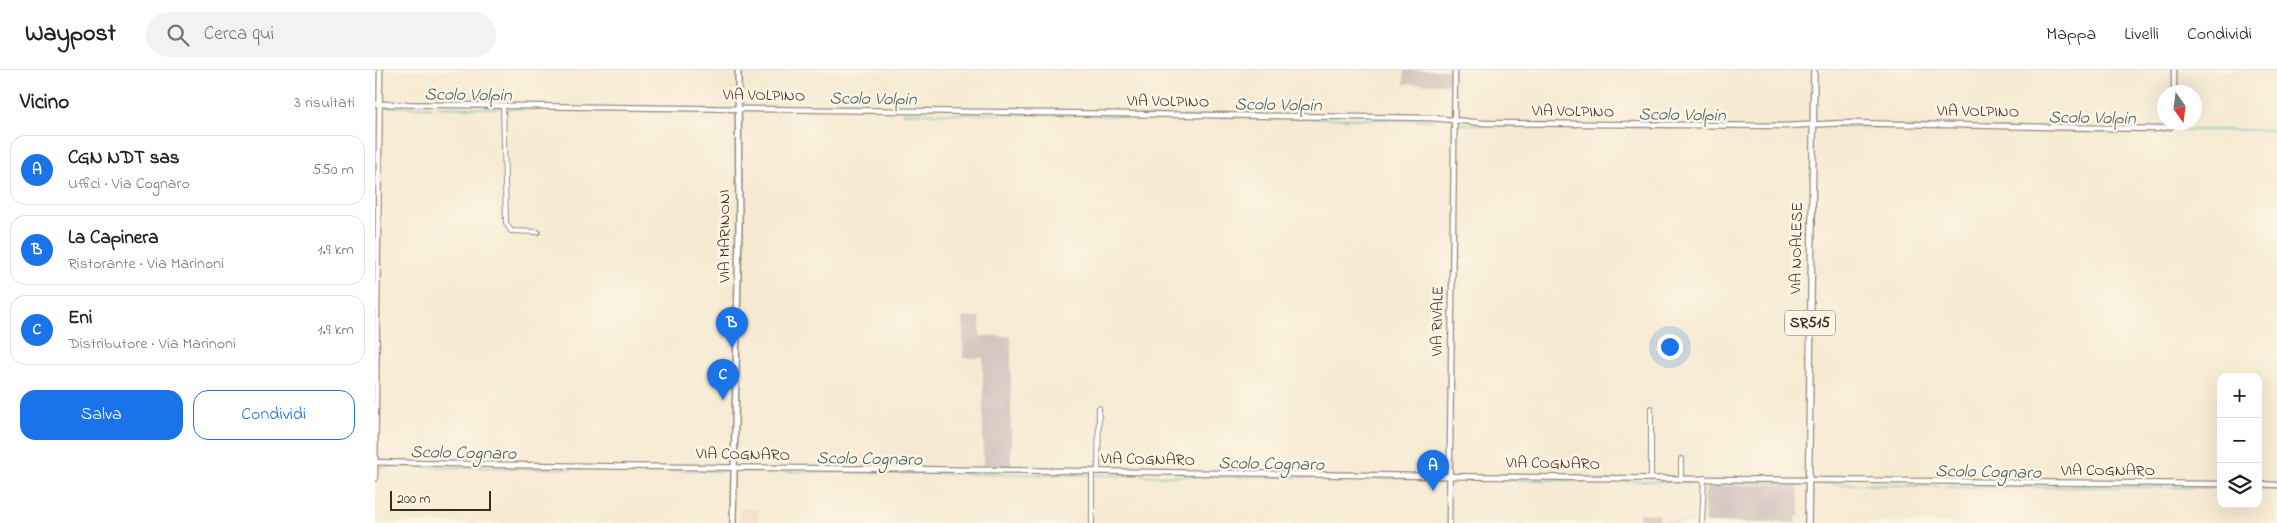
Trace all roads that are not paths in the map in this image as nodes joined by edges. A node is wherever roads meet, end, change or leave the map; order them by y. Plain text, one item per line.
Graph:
1 (380, 70) edge
2 (738, 70) edge
3 (1455, 70) edge
4 (1814, 70) edge
5 (2173, 70) edge
6 (2173, 85) edge
7 (377, 104) edge
8 (503, 107) junction
9 (737, 107) junction
10 (1454, 122) junction
11 (1813, 123) junction
12 (2157, 127) edge
13 (539, 232) dead end
14 (1099, 408) dead end
15 (1651, 408) dead end
16 (1681, 459) dead end
17 (375, 462) edge
18 (733, 467) junction
19 (1092, 472) junction
20 (1098, 472) junction
21 (1449, 476) junction
22 (375, 478) edge
23 (1651, 478) junction
24 (1681, 478) junction
25 (1703, 478) junction
26 (1808, 479) junction
27 (2217, 484) edge
28 (2262, 484) edge
29 (2277, 485) edge
30 (733, 523) edge
31 (1092, 523) edge
32 (1449, 523) edge
33 (1702, 523) edge
34 (1808, 523) edge

1 - 7 street
2 - 9 main road, VIA MARINONI
3 - 10 street, VIA RIVALE
4 - 11 main road, VIA NOALESE
5 - 6 street
7 - 8 street, VIA VOLPINO
7 - 17 street
8 - 9 street, VIA VOLPINO
8 - 13 street
9 - 10 street, VIA VOLPINO
9 - 18 main road, VIA MARINONI
10 - 11 street, VIA VOLPINO
10 - 21 street, VIA RIVALE
11 - 12 street, VIA VOLPINO
11 - 26 main road, VIA NOALESE / SR515
14 - 20 street
15 - 23 street
16 - 24 street
17 - 18 street, VIA COGNARO
17 - 22 street
18 - 19 street, VIA COGNARO
18 - 30 main road, VIA MARINONI
19 - 20 street, VIA COGNARO
19 - 31 street
20 - 21 street, VIA COGNARO
21 - 23 street, VIA COGNARO
21 - 32 street, VIA RIVALE
23 - 24 street, VIA COGNARO
24 - 25 street, VIA COGNARO
25 - 26 street, VIA COGNARO
25 - 33 street
26 - 27 street, VIA COGNARO
26 - 34 main road, VIA NOALESE / SR515
28 - 29 street

